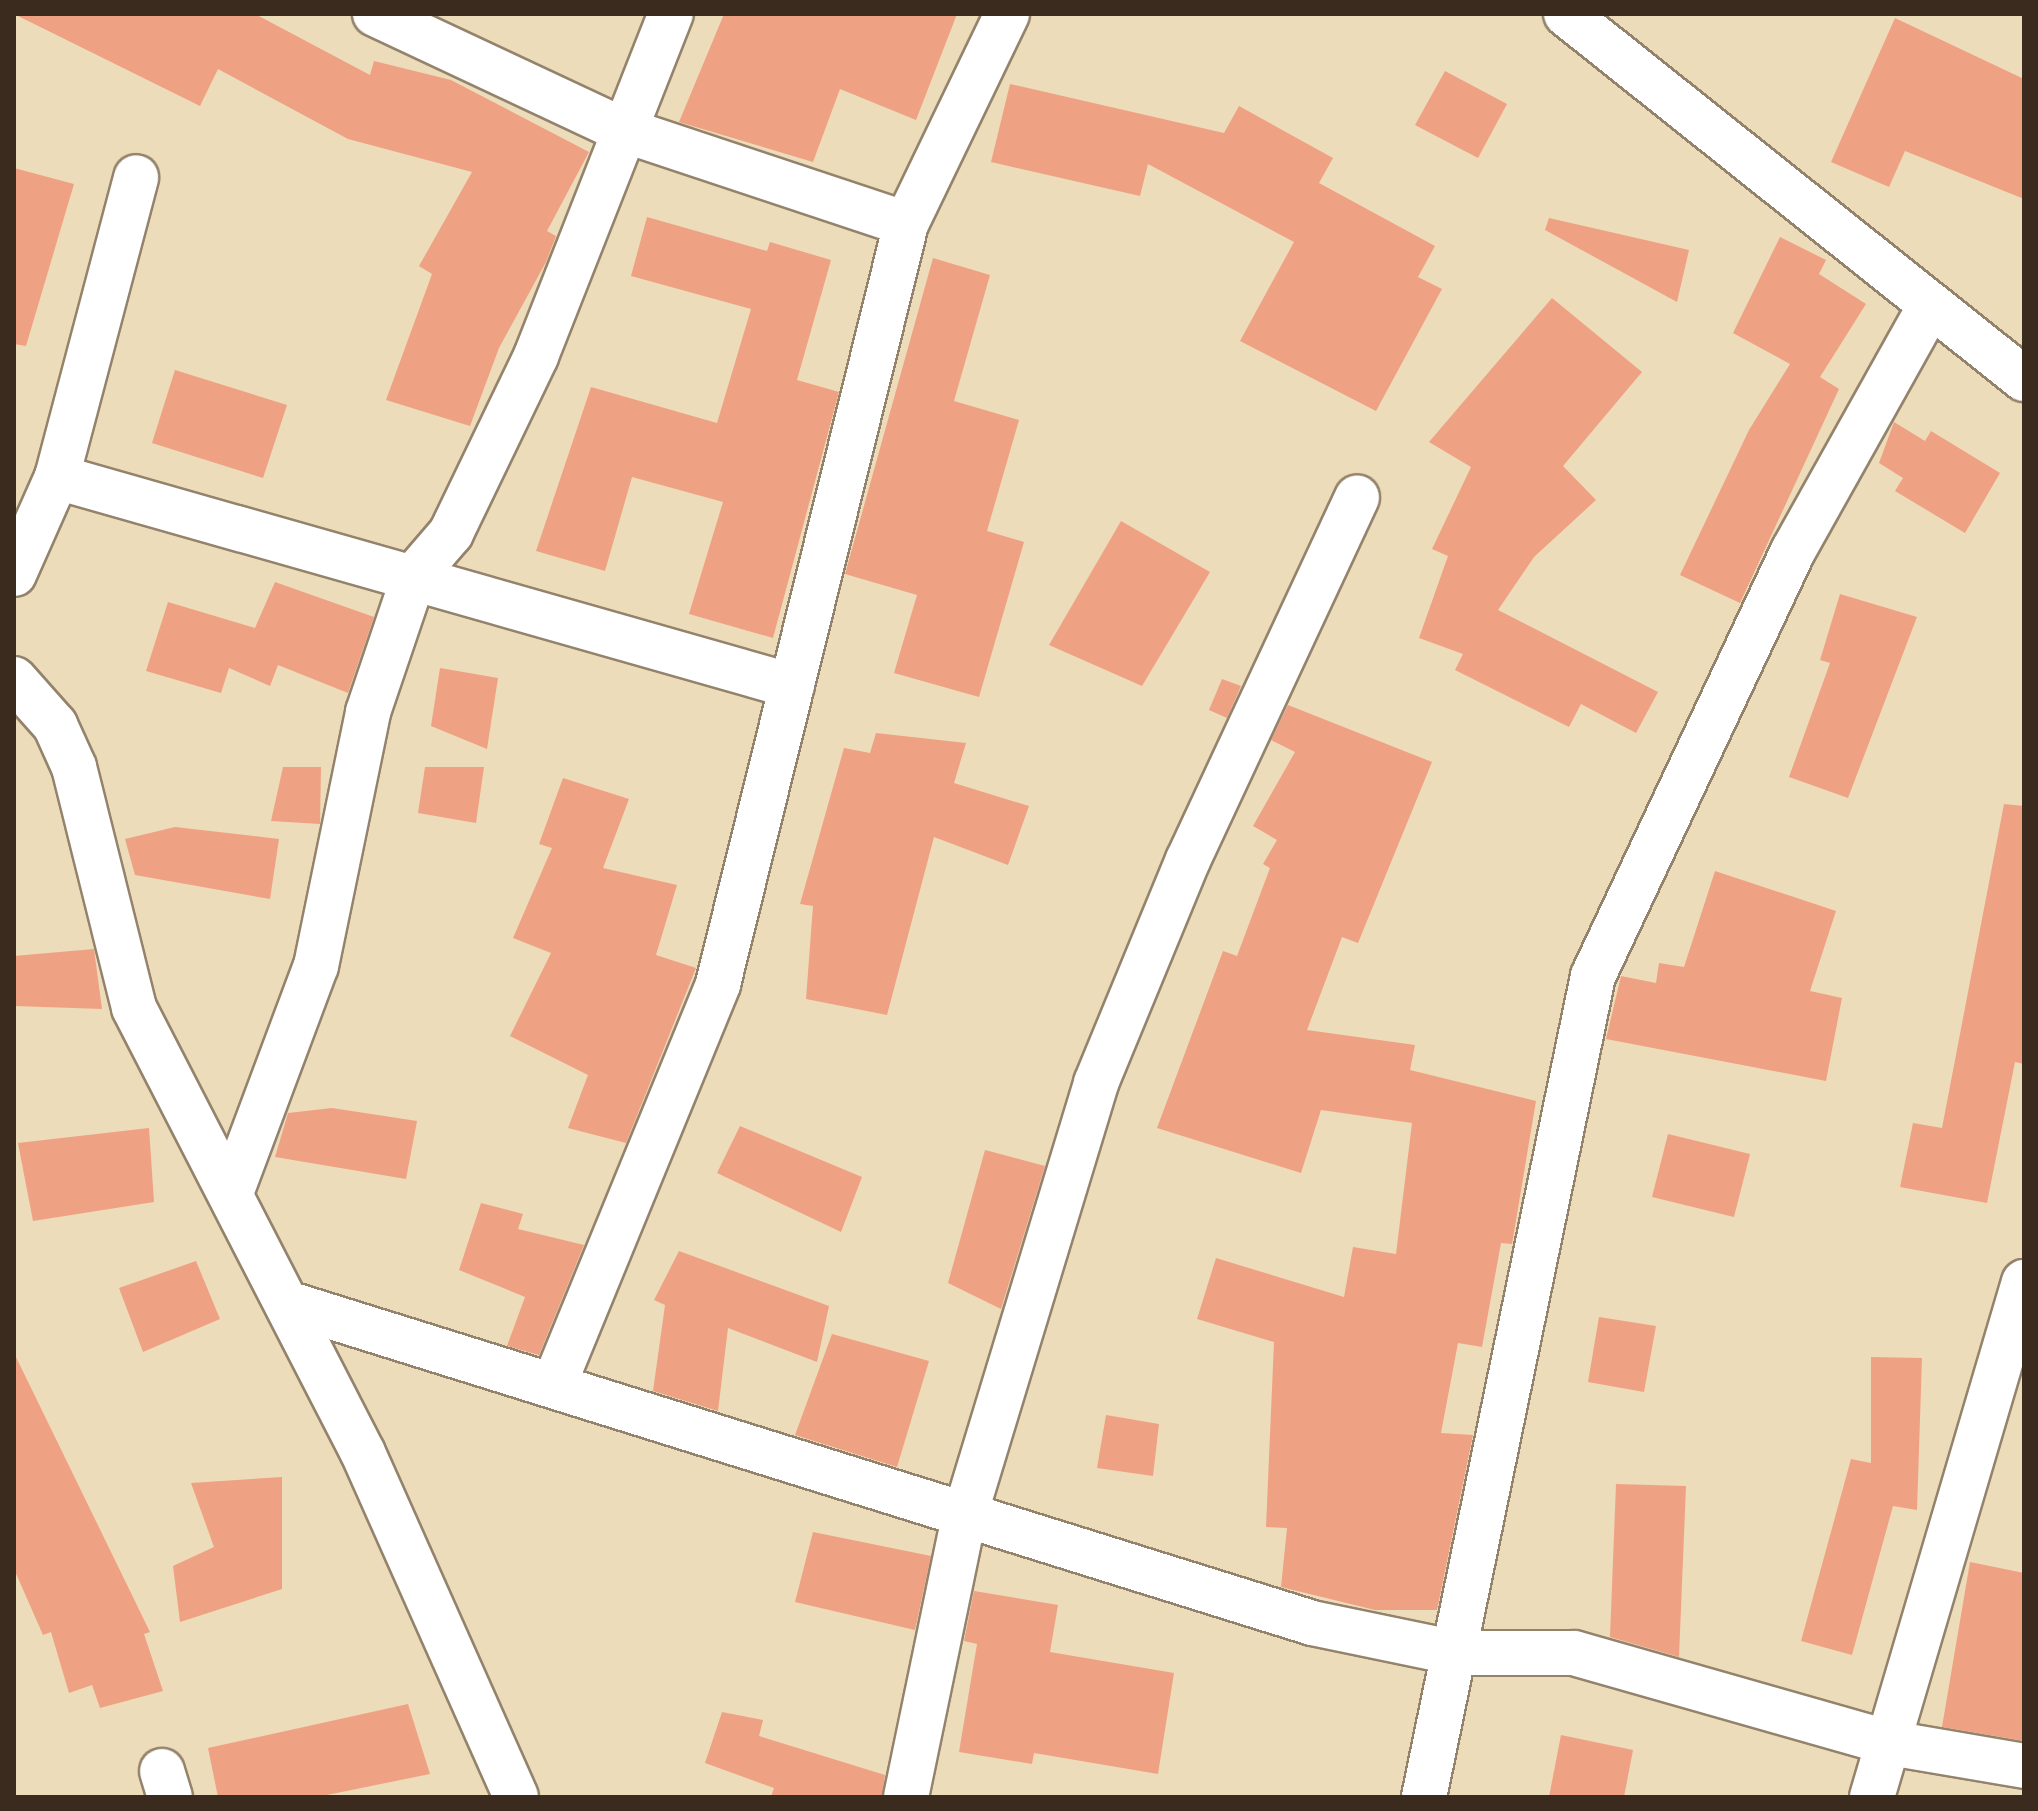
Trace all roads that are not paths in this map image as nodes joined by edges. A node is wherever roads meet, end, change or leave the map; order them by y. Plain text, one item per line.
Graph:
1 (375, 14) edge
2 (671, 14) edge
3 (1007, 14) edge
4 (1566, 14) edge
5 (621, 129) junction
6 (136, 177) dead end
7 (906, 224) junction
8 (1928, 309) junction
9 (2024, 379) edge
10 (57, 477) junction
11 (1357, 498) dead end
12 (14, 574) edge
13 (414, 576) junction
14 (14, 679) edge
15 (792, 686) junction
16 (231, 1193) junction
17 (2024, 1282) edge
18 (290, 1304) junction
19 (555, 1382) junction
20 (964, 1518) junction
21 (1457, 1653) junction
22 (1890, 1743) junction
23 (2024, 1766) edge
24 (516, 1797) edge
25 (906, 1797) edge
26 (1424, 1797) edge
27 (1872, 1797) edge

1 - 5 street
2 - 5 street
3 - 7 street
4 - 8 street
5 - 7 street
5 - 13 street
6 - 10 street
7 - 15 street
8 - 9 street
8 - 21 street
10 - 12 street
10 - 13 street
11 - 20 street
13 - 15 street
13 - 16 street
14 - 16 street
15 - 19 street
16 - 18 street
17 - 22 street
18 - 19 street
18 - 24 street
19 - 20 street
20 - 21 street
20 - 25 street
21 - 22 street
21 - 26 street
22 - 23 street
22 - 27 street

